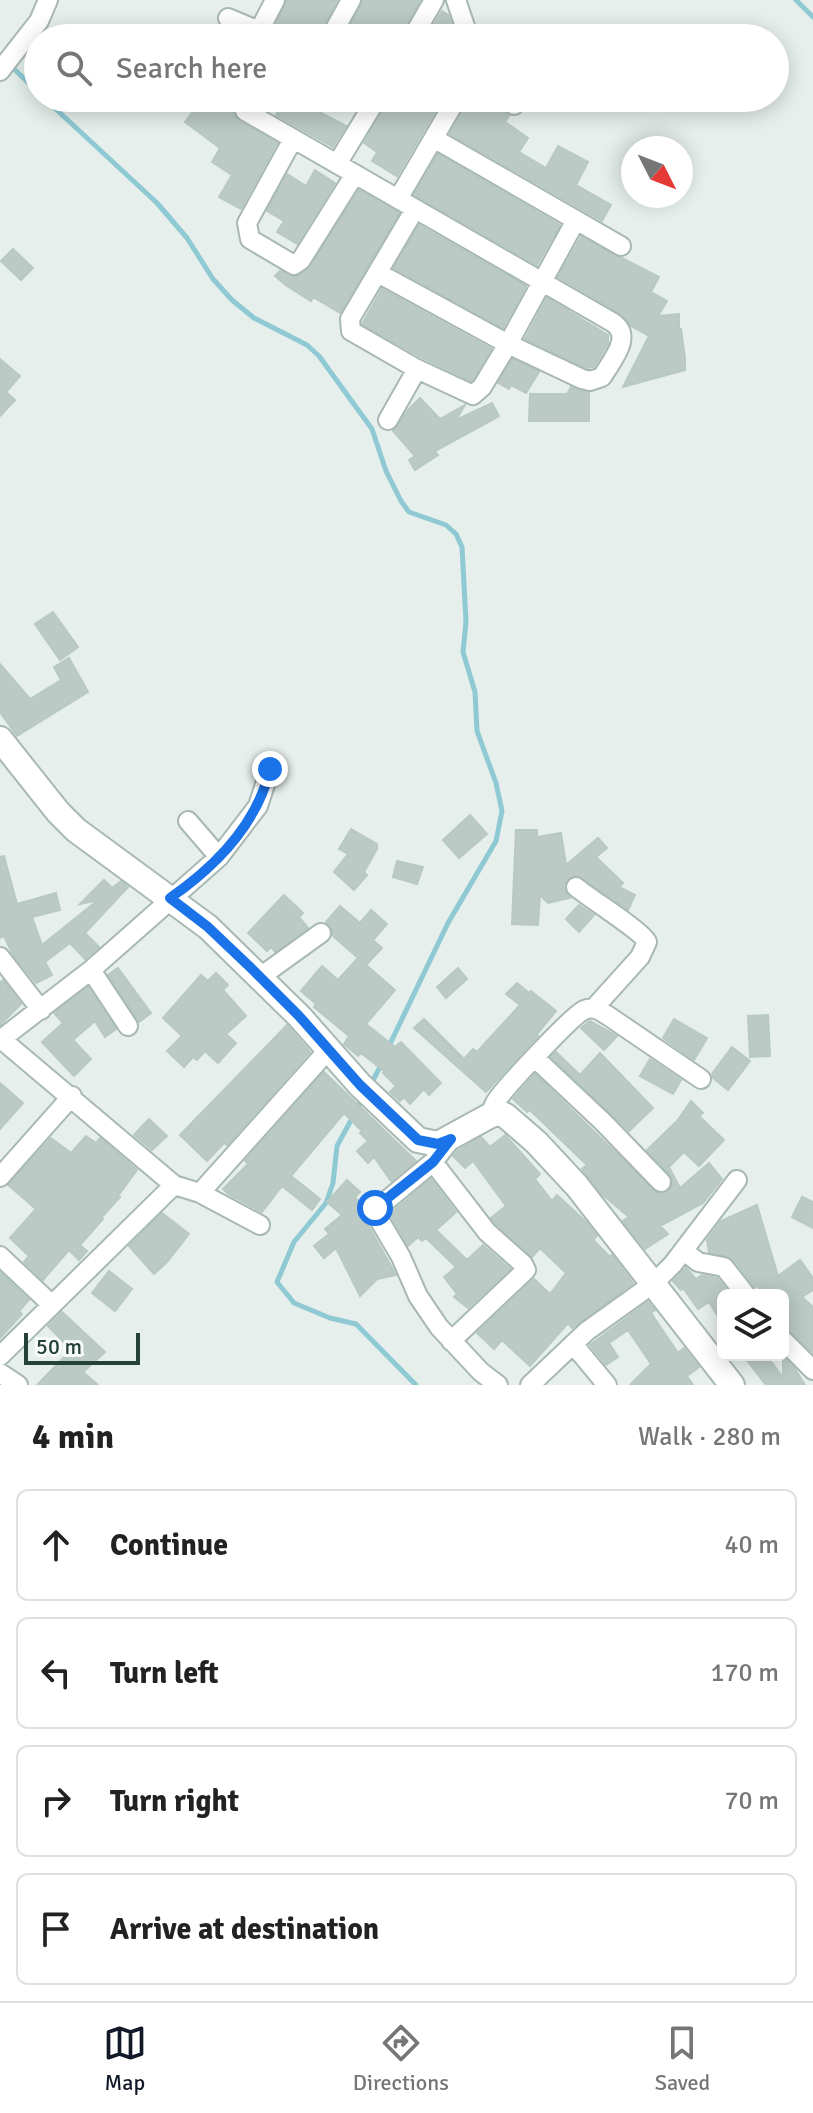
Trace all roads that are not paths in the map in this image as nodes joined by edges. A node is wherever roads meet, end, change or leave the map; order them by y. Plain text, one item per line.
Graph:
1 (48, 0) edge
2 (275, 0) edge
3 (351, 0) edge
4 (434, 0) edge
5 (456, 0) edge
6 (228, 18) dead end
7 (37, 24) edge
8 (239, 24) edge
9 (264, 24) edge
10 (338, 24) edge
11 (420, 24) edge
12 (464, 24) edge
13 (24, 40) edge
14 (5, 64) edge
15 (247, 112) edge
16 (369, 112) edge
17 (449, 112) edge
18 (293, 139) junction
19 (435, 139) junction
20 (337, 164) junction
21 (355, 174) junction
22 (398, 199) junction
23 (415, 209) junction
24 (576, 220) junction
25 (621, 246) dead end
26 (378, 273) junction
27 (541, 280) junction
28 (508, 344) junction
29 (417, 369) junction
30 (388, 420) dead end
31 (0, 739) edge
32 (270, 769) dead end
33 (188, 821) dead end
34 (219, 857) junction
35 (576, 887) dead end
36 (170, 898) junction
37 (321, 933) dead end
38 (0, 957) edge
39 (91, 970) junction
40 (260, 977) junction
41 (594, 1008) junction
42 (41, 1010) junction
43 (128, 1026) dead end
44 (1, 1039) edge
45 (329, 1049) junction
46 (535, 1058) junction
47 (701, 1079) dead end
48 (72, 1096) junction
49 (491, 1115) junction
50 (451, 1139) junction
51 (433, 1162) junction
52 (0, 1177) edge
53 (737, 1180) dead end
54 (661, 1182) dead end
55 (174, 1185) junction
56 (200, 1193) junction
57 (260, 1225) dead end
58 (684, 1251) junction
59 (0, 1256) edge
60 (654, 1283) junction
61 (741, 1289) edge
62 (52, 1305) junction
63 (451, 1341) junction
64 (573, 1344) junction
65 (789, 1346) edge
66 (0, 1356) edge
67 (813, 1370) edge
68 (0, 1373) edge
69 (18, 1385) edge
70 (498, 1385) edge
71 (530, 1385) edge
72 (607, 1385) edge
73 (732, 1385) edge

1 - 7 street
2 - 9 street
3 - 10 street
4 - 11 street
5 - 12 street
6 - 8 street
13 - 14 street
15 - 18 street
16 - 20 street
17 - 19 street
18 - 20 street
18 - 21 street
19 - 22 street
19 - 24 street
20 - 21 street
21 - 22 street
22 - 23 street
23 - 26 street
23 - 27 street
24 - 25 street
24 - 27 street
26 - 28 street
26 - 29 street
27 - 28 street
27 - 28 street
28 - 29 street
29 - 30 street
31 - 36 street
32 - 34 street
33 - 34 street
34 - 36 street
35 - 41 street
36 - 39 street
36 - 40 street
37 - 40 street
38 - 42 street
39 - 42 street
39 - 43 street
40 - 45 street
41 - 46 street
41 - 47 street
42 - 44 street
44 - 48 street
45 - 50 street
45 - 56 street
46 - 49 street
46 - 54 street
48 - 52 street
48 - 55 street
49 - 50 street
49 - 60 street
50 - 51 street
51 - 63 street
51 - 63 street
53 - 58 street
55 - 56 street
55 - 62 street
56 - 57 street
58 - 60 street
58 - 61 street
59 - 62 street
60 - 64 street
60 - 73 street
62 - 66 street
63 - 70 street
64 - 71 street
64 - 72 street
65 - 67 street
68 - 69 street

